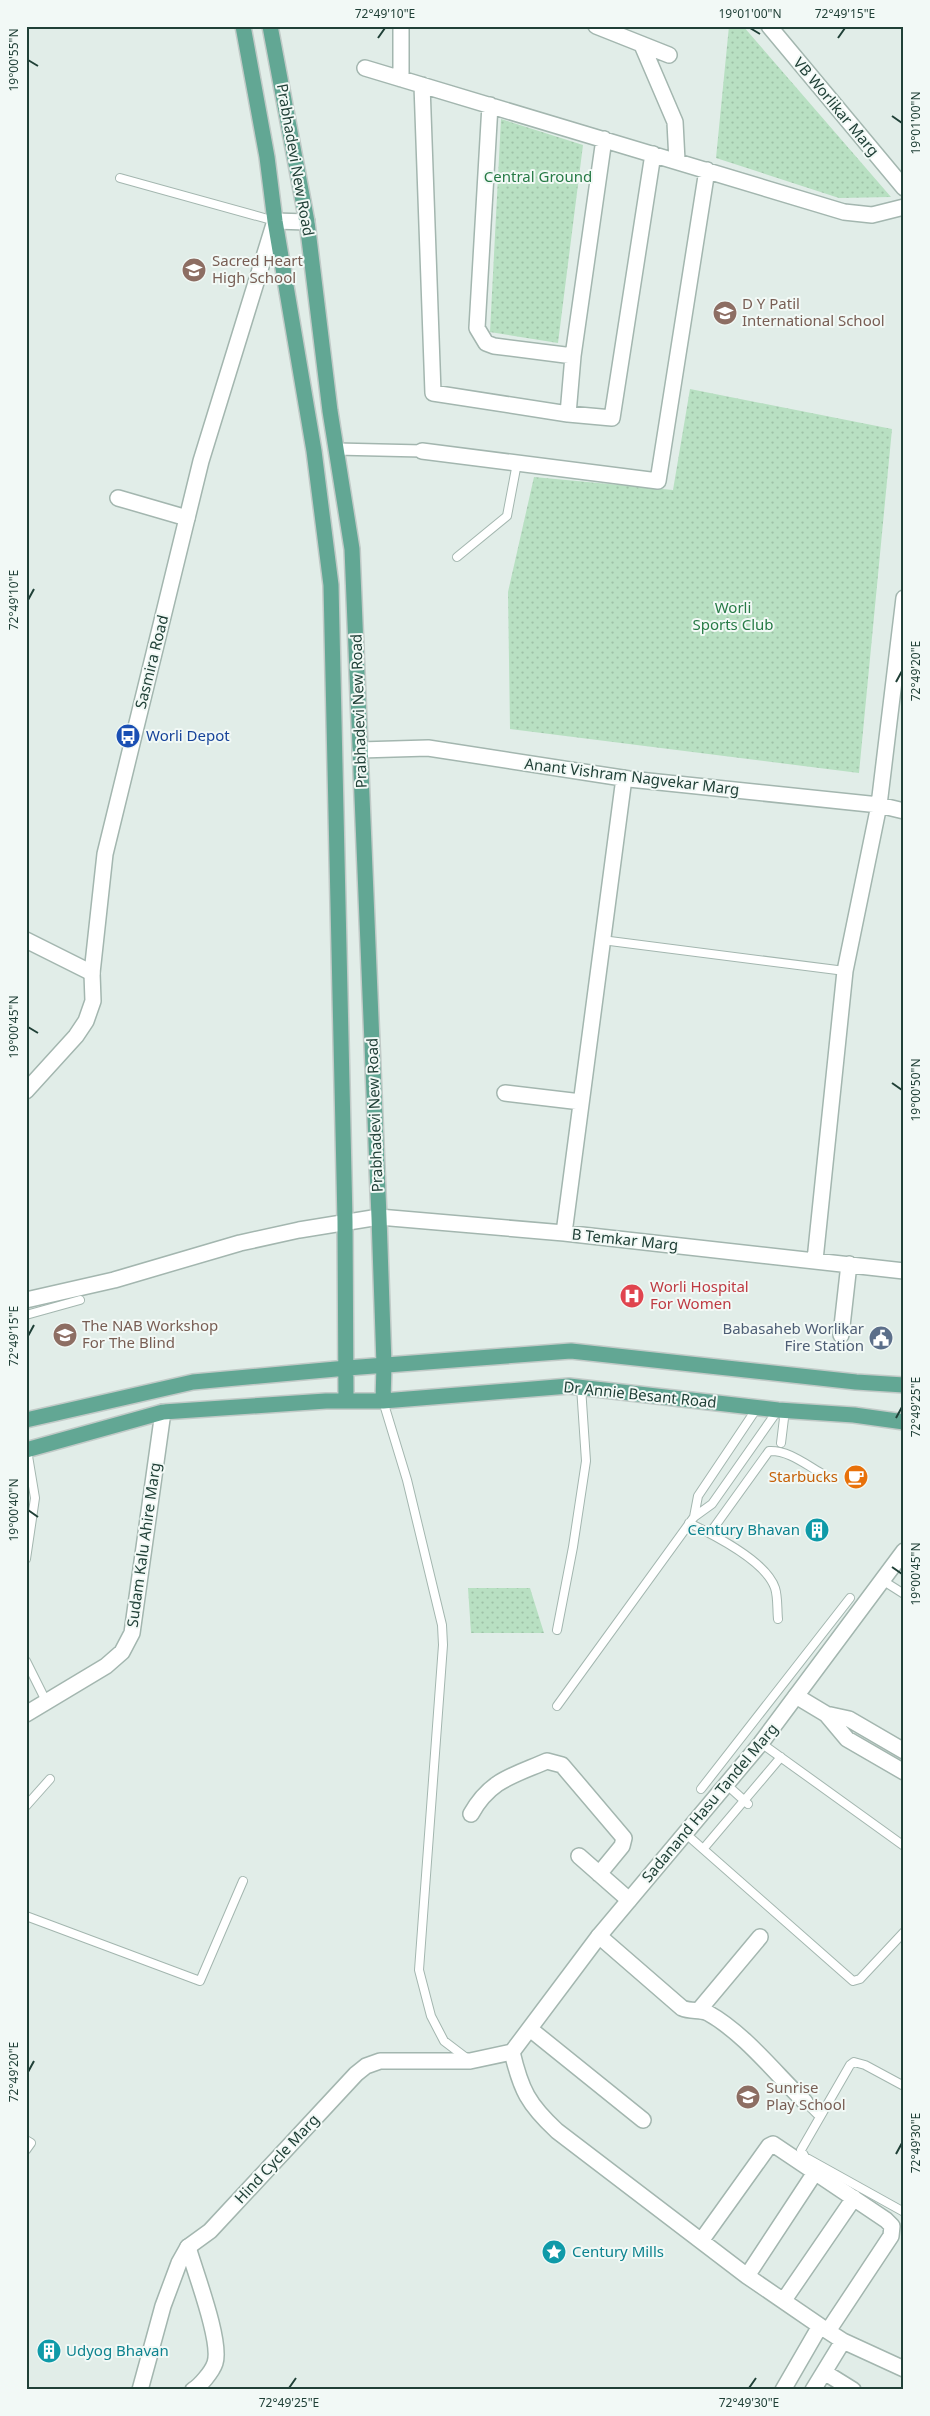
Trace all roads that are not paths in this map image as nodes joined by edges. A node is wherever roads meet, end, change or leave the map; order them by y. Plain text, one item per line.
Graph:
1 (243, 26) edge
2 (270, 26) edge
3 (401, 26) edge
4 (596, 26) edge
5 (769, 26) edge
6 (642, 45) junction
7 (669, 55) dead end
8 (364, 68) dead end
9 (401, 79) junction
10 (422, 85) junction
11 (490, 105) junction
12 (604, 139) junction
13 (653, 154) junction
14 (678, 161) junction
15 (707, 170) junction
16 (120, 178) dead end
17 (904, 188) edge
18 (904, 207) edge
19 (275, 221) junction
20 (307, 222) junction
21 (573, 356) junction
22 (568, 414) junction
23 (336, 449) junction
24 (422, 451) joint
25 (517, 463) junction
26 (118, 498) dead end
27 (187, 518) junction
28 (456, 557) dead end
29 (904, 598) edge
30 (360, 750) junction
31 (624, 778) junction
32 (879, 806) junction
33 (904, 811) edge
34 (26, 940) edge
35 (602, 940) junction
36 (845, 971) junction
37 (92, 972) junction
38 (26, 1091) edge
39 (505, 1093) dead end
40 (581, 1102) junction
41 (379, 1217) junction
42 (345, 1221) junction
43 (564, 1233) junction
44 (815, 1260) junction
45 (849, 1264) junction
46 (904, 1271) edge
47 (26, 1300) edge
48 (80, 1300) dead end
49 (26, 1315) edge
50 (841, 1335) dead end
51 (384, 1365) junction
52 (347, 1368) junction
53 (904, 1385) edge
54 (581, 1387) junction
55 (346, 1400) junction
56 (383, 1402) junction
57 (757, 1408) junction
58 (782, 1410) junction
59 (163, 1412) junction
60 (26, 1420) edge
61 (900, 1423) edge
62 (781, 1443) dead end
63 (27, 1450) edge
64 (821, 1473) dead end
65 (691, 1520) junction
66 (710, 1533) junction
67 (904, 1551) edge
68 (26, 1559) edge
69 (882, 1580) junction
70 (904, 1594) edge
71 (850, 1598) dead end
72 (778, 1619) dead end
73 (557, 1630) dead end
74 (814, 1644) junction
75 (826, 1654) junction
76 (26, 1661) edge
77 (796, 1696) junction
78 (47, 1703) junction
79 (557, 1706) dead end
80 (26, 1714) edge
81 (826, 1714) junction
82 (761, 1743) junction
83 (904, 1751) edge
84 (781, 1756) junction
85 (717, 1769) junction
86 (904, 1772) edge
87 (50, 1779) dead end
88 (729, 1782) junction
89 (700, 1789) dead end
90 (746, 1802) junction
91 (26, 1806) edge
92 (471, 1814) dead end
93 (686, 1834) junction
94 (904, 1846) edge
95 (704, 1848) junction
96 (579, 1856) dead end
97 (599, 1874) junction
98 (243, 1881) dead end
99 (629, 1900) junction
100 (26, 1916) edge
101 (904, 1932) edge
102 (598, 1936) junction
103 (760, 1937) dead end
104 (699, 2010) junction
105 (530, 2028) junction
106 (512, 2052) junction
107 (470, 2061) junction
108 (904, 2086) edge
109 (804, 2102) joint
110 (820, 2117) junction
111 (643, 2120) dead end
112 (26, 2140) edge
113 (26, 2150) edge
114 (816, 2171) junction
115 (854, 2198) junction
116 (904, 2212) edge
117 (701, 2241) junction
118 (188, 2248) junction
119 (747, 2276) junction
120 (784, 2300) junction
121 (824, 2329) junction
122 (843, 2341) junction
123 (901, 2362) edge
124 (824, 2372) junction
125 (140, 2390) edge
126 (193, 2390) edge
127 (783, 2390) edge
128 (813, 2390) edge
129 (853, 2390) edge

1 - 19 main road, Prabhadevi New Road
2 - 20 main road, Prabhadevi New Road
3 - 9 street
4 - 6 street
5 - 17 street, VB Worlikar Marg
6 - 7 street
6 - 14 street
8 - 9 street
9 - 10 street
10 - 11 street
10 - 22 street
11 - 12 street
11 - 21 street
12 - 13 street
12 - 21 street
13 - 14 street
13 - 22 street
14 - 15 street
15 - 18 street
15 - 25 street
16 - 19 lane
19 - 20 street
19 - 27 street, Sasmira Road
19 - 42 main road, Prabhadevi New Road
20 - 23 main road, Prabhadevi New Road
21 - 22 street
23 - 24 street
23 - 30 main road, Prabhadevi New Road
24 - 25 street
25 - 28 lane
26 - 27 street
27 - 37 street, Sasmira Road
29 - 32 street
30 - 31 street, Anant Vishram Nagvekar Marg
30 - 41 main road, Prabhadevi New Road
31 - 32 street, Anant Vishram Nagvekar Marg
31 - 35 street
32 - 33 street, Anant Vishram Nagvekar Marg
32 - 36 street
34 - 37 street
35 - 36 lane
35 - 40 street
36 - 44 street
37 - 38 street, Sasmira Road
39 - 40 street
40 - 43 street
41 - 42 street, B Temkar Marg
41 - 43 street, B Temkar Marg
41 - 51 main road, Prabhadevi New Road
42 - 47 street, B Temkar Marg
42 - 52 main road, Prabhadevi New Road
43 - 44 street, B Temkar Marg
44 - 45 street, B Temkar Marg
45 - 46 street, B Temkar Marg
45 - 50 street
48 - 49 lane
51 - 52 main road
51 - 53 main road
51 - 56 main road, Prabhadevi New Road
52 - 55 main road, Prabhadevi New Road
52 - 60 main road
54 - 56 main road, Dr Annie Besant Road
54 - 57 main road, Dr Annie Besant Road
54 - 73 lane
55 - 56 main road, Dr Annie Besant Road
55 - 59 main road, Dr Annie Besant Road
56 - 107 lane
57 - 58 main road, Dr Annie Besant Road
57 - 65 lane
58 - 61 main road, Dr Annie Besant Road
58 - 62 lane
58 - 65 lane
59 - 63 main road, Dr Annie Besant Road
59 - 78 street, Sudam Kalu Ahire Marg
63 - 68 lane
64 - 66 lane
65 - 66 lane
65 - 79 lane
66 - 72 lane
67 - 69 street, Sadanand Hasu Tandel Marg
69 - 70 lane
69 - 75 street, Sadanand Hasu Tandel Marg
71 - 74 lane
74 - 75 lane
74 - 85 lane
75 - 77 street, Sadanand Hasu Tandel Marg
76 - 78 lane
77 - 81 street
77 - 82 street, Sadanand Hasu Tandel Marg
78 - 80 street, Sudam Kalu Ahire Marg
81 - 83 street
81 - 86 street
82 - 84 lane
82 - 88 street, Sadanand Hasu Tandel Marg
84 - 90 lane
84 - 94 lane
85 - 88 lane
85 - 89 lane
87 - 91 lane
88 - 90 lane
88 - 93 street, Sadanand Hasu Tandel Marg
90 - 95 lane
92 - 97 street
93 - 95 lane
93 - 99 street, Sadanand Hasu Tandel Marg
95 - 101 lane
96 - 97 street
97 - 99 street
98 - 100 lane
99 - 102 street, Sadanand Hasu Tandel Marg
102 - 104 street
102 - 105 street, Sadanand Hasu Tandel Marg
103 - 104 street
104 - 109 street
105 - 106 street, Sadanand Hasu Tandel Marg
105 - 111 street
106 - 107 street, Hind Cycle Marg
106 - 117 street
107 - 118 street, Hind Cycle Marg
108 - 110 lane
109 - 110 lane
110 - 116 lane
112 - 113 lane
114 - 115 street
114 - 117 street
114 - 119 street
115 - 120 street
115 - 121 street
117 - 119 street
118 - 125 street, Hind Cycle Marg
118 - 126 street
119 - 120 street
120 - 121 street
121 - 122 street
121 - 127 street
122 - 123 street
122 - 124 street
124 - 128 street
124 - 129 street

